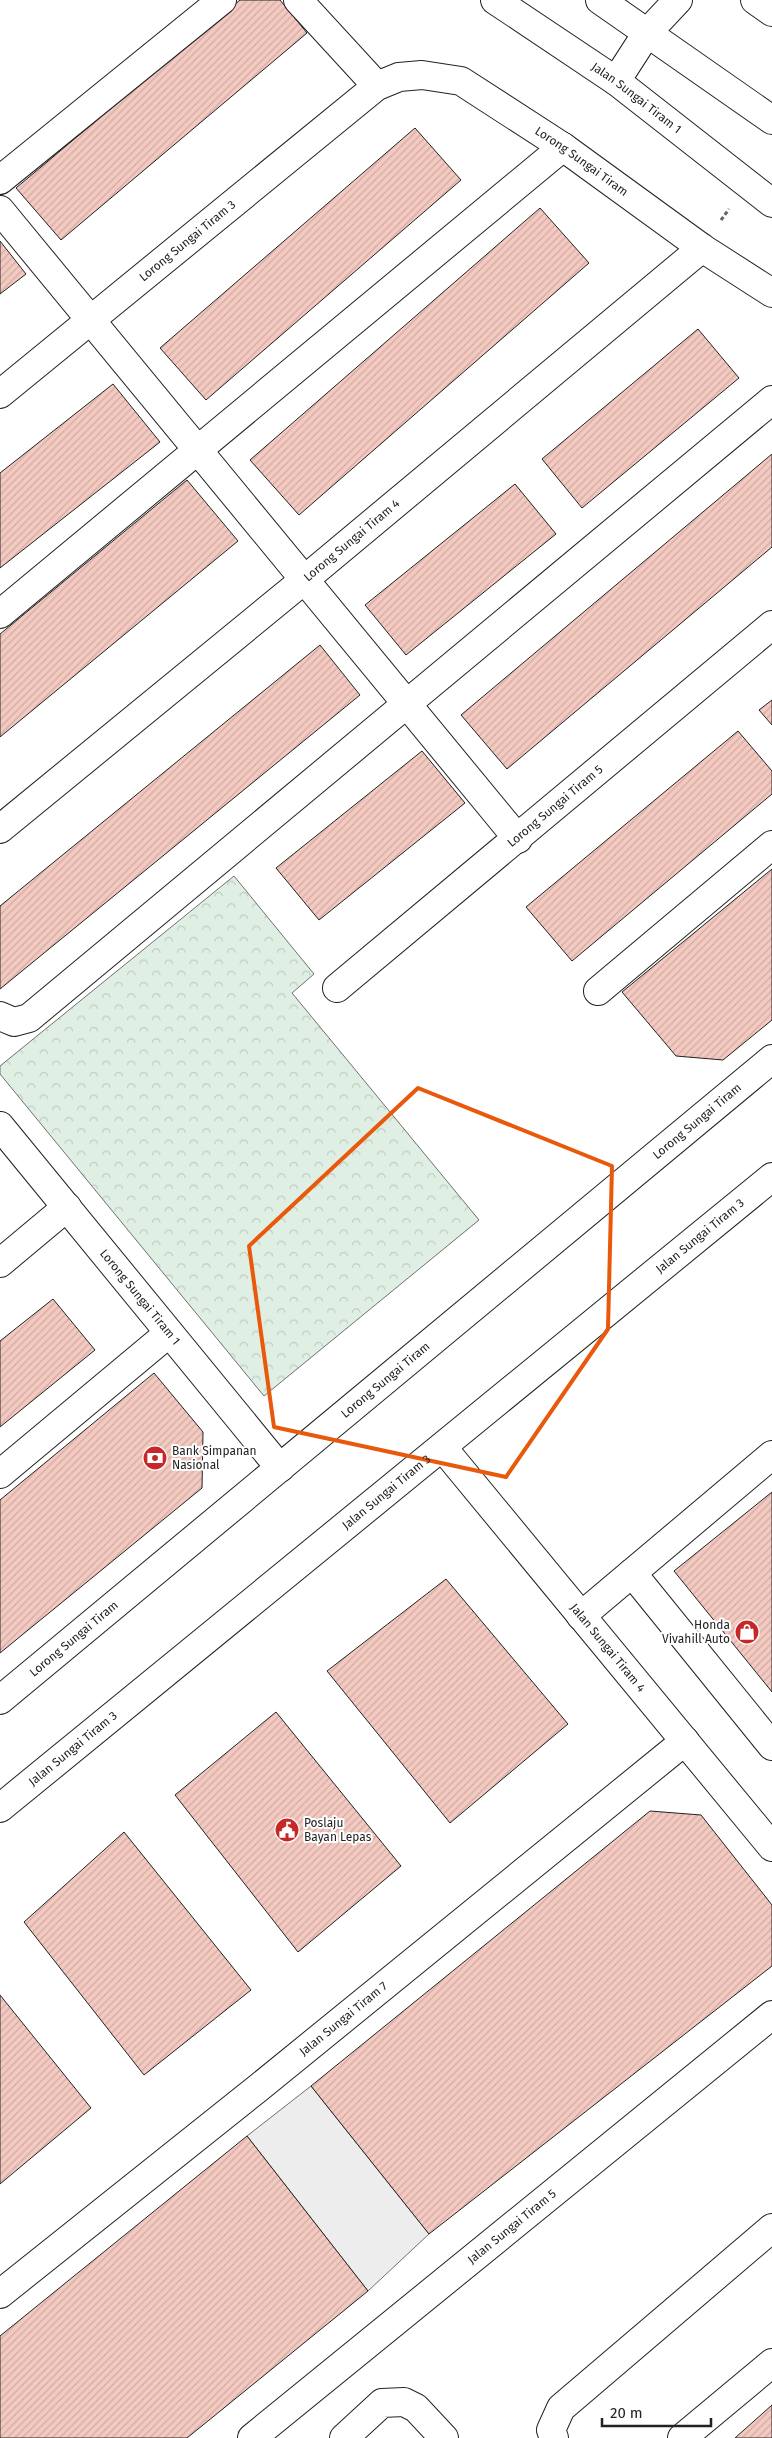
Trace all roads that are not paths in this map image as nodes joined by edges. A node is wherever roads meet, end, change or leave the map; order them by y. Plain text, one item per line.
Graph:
1 (222, 0) edge
2 (298, 0) edge
3 (496, 0) edge
4 (600, 0) edge
5 (678, 0) edge
6 (755, 0) edge
7 (772, 12) edge
8 (647, 33) junction
9 (616, 81) junction
10 (376, 86) junction
11 (772, 120) edge
12 (563, 147) junction
13 (0, 180) edge
14 (772, 202) edge
15 (0, 210) edge
16 (702, 248) junction
17 (772, 293) edge
18 (90, 320) junction
19 (0, 394) edge
20 (772, 400) edge
21 (198, 450) junction
22 (304, 580) junction
23 (0, 614) edge
24 (772, 625) edge
25 (406, 704) junction
26 (0, 829) edge
27 (518, 839) junction
28 (772, 845) edge
29 (338, 988) dead end
30 (598, 991) dead end
31 (0, 1016) edge
32 (772, 1059) edge
33 (0, 1126) edge
34 (772, 1176) edge
35 (67, 1207) junction
36 (0, 1263) edge
37 (169, 1333) junction
38 (443, 1448) junction
39 (772, 1455) edge
40 (280, 1468) junction
41 (0, 1474) edge
42 (632, 1573) junction
43 (582, 1616) junction
44 (0, 1700) edge
45 (685, 1741) junction
46 (772, 1746) edge
47 (0, 1808) edge
48 (772, 1847) edge
49 (772, 2015) edge
50 (772, 2228) edge
51 (0, 2294) edge
52 (772, 2363) edge
53 (252, 2438) edge
54 (344, 2438) edge
55 (444, 2438) edge
56 (554, 2438) edge
57 (682, 2438) edge

1 - 13 street
2 - 10 street
3 - 9 street, Jalan Sungai Tiram 1
4 - 8 street
5 - 8 street
6 - 7 street
8 - 9 street
8 - 11 street
9 - 14 street, Jalan Sungai Tiram 1
10 - 12 street, Lorong Sungai Tiram
10 - 18 street, Lorong Sungai Tiram 3
12 - 16 street, Lorong Sungai Tiram
12 - 21 street
15 - 18 street
16 - 17 street, Lorong Sungai Tiram
16 - 22 street, Lorong Sungai Tiram 4
18 - 19 street, Lorong Sungai Tiram 3
18 - 21 street
20 - 25 street
21 - 22 street
21 - 23 street
22 - 25 street
22 - 26 street, Lorong Sungai Tiram 4
24 - 27 street, Lorong Sungai Tiram 5
25 - 27 street
25 - 31 street
27 - 29 street, Lorong Sungai Tiram 5
28 - 30 street
32 - 40 street, Lorong Sungai Tiram
33 - 35 street, Lorong Sungai Tiram 1
34 - 38 street, Jalan Sungai Tiram 3
35 - 36 street
35 - 37 street, Lorong Sungai Tiram 1
37 - 40 street, Lorong Sungai Tiram 1
37 - 41 street
38 - 43 street, Jalan Sungai Tiram 4
38 - 47 street, Jalan Sungai Tiram 3
39 - 42 street
40 - 44 street, Lorong Sungai Tiram
42 - 43 street
42 - 46 street
43 - 45 street, Jalan Sungai Tiram 4
45 - 48 street, Jalan Sungai Tiram 4
45 - 51 street, Jalan Sungai Tiram 7
49 - 53 street, Jalan Sungai Tiram 5
50 - 56 street
52 - 57 street
54 - 55 street

